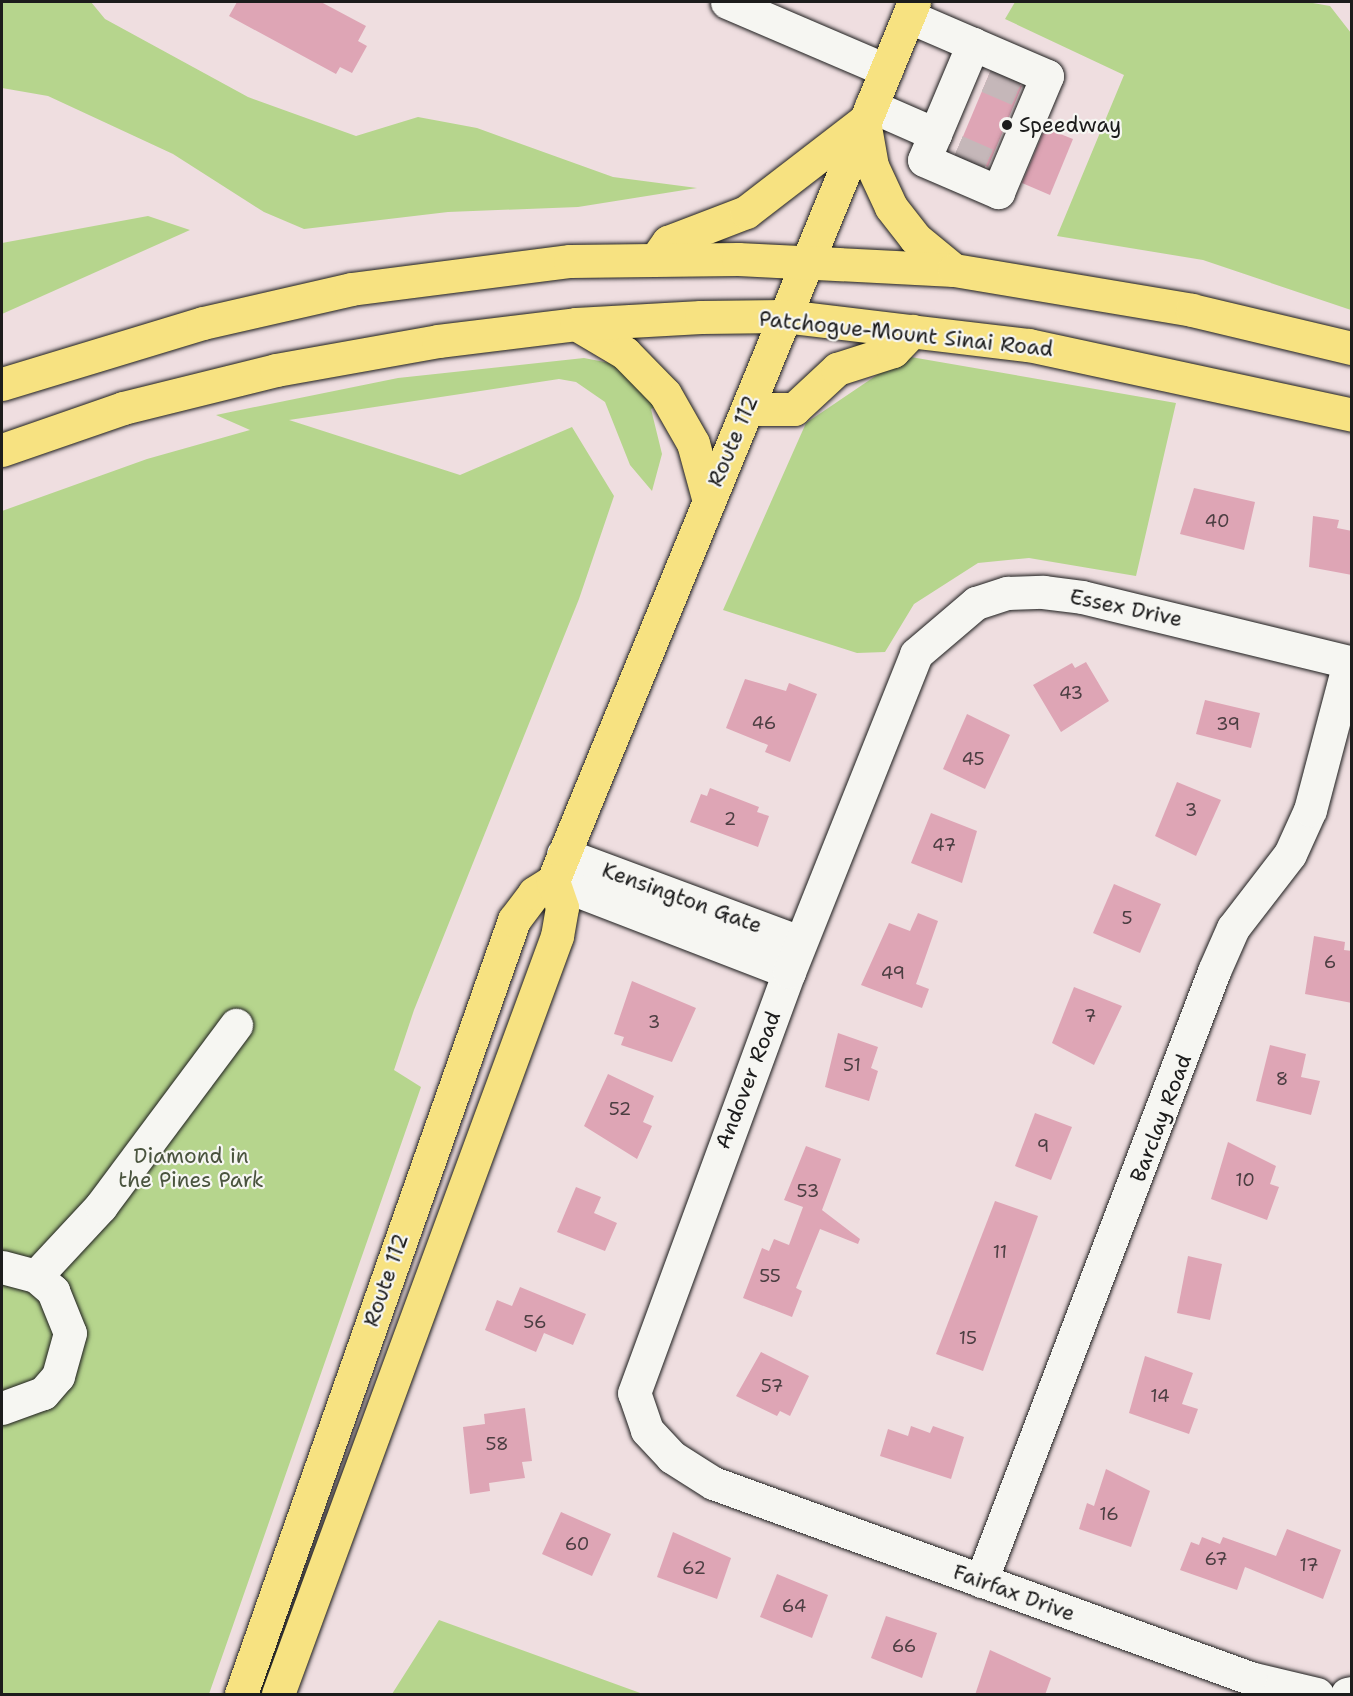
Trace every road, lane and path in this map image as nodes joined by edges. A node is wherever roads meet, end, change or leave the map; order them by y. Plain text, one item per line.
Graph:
1 (727, 2) edge
2 (911, 9) edge
3 (886, 69) junction
4 (972, 73) junction
5 (868, 114) junction
6 (945, 136) junction
7 (656, 259) junction
8 (806, 261) junction
9 (954, 270) junction
10 (784, 316) junction
11 (576, 324) junction
12 (912, 331) junction
13 (1352, 348) edge
14 (2, 384) edge
15 (747, 409) junction
16 (1352, 415) edge
17 (2, 450) edge
18 (708, 498) junction
19 (916, 654) joint
20 (1350, 663) edge
21 (558, 867) junction
22 (795, 957) junction
23 (236, 1025) dead end
24 (2, 1267) edge
25 (36, 1276) junction
26 (2, 1408) edge
27 (712, 1483) joint
28 (981, 1581) junction
29 (242, 1695) edge
30 (278, 1695) edge
31 (1317, 1695) edge

1 - 3 street
2 - 3 main road, Route 112
2 - 4 street
3 - 5 main road, Route 112
4 - 6 street
4 - 6 street
5 - 6 street
5 - 7 main road
5 - 8 main road, Route 112
5 - 9 main road
7 - 8 main road
7 - 14 main road
8 - 9 main road
8 - 10 main road, Route 112
9 - 13 main road
10 - 11 main road, Patchogue-Mount Sinai Road
10 - 12 main road, Patchogue-Mount Sinai Road
10 - 15 main road, Route 112
11 - 17 main road, Patchogue-Mount Sinai Road
11 - 18 main road
12 - 15 main road
12 - 16 main road, Patchogue-Mount Sinai Road
15 - 18 main road, Route 112
18 - 21 main road, Route 112
19 - 20 street, Essex Drive
19 - 22 street, Andover Road
20 - 28 street, Barclay Road
21 - 22 street, Kensington Gate
21 - 29 main road, Route 112
21 - 30 main road, Route 112
22 - 27 street, Andover Road
23 - 25 street
24 - 25 street
25 - 26 street
27 - 28 street, Fairfax Drive
28 - 31 street, Fairfax Drive

